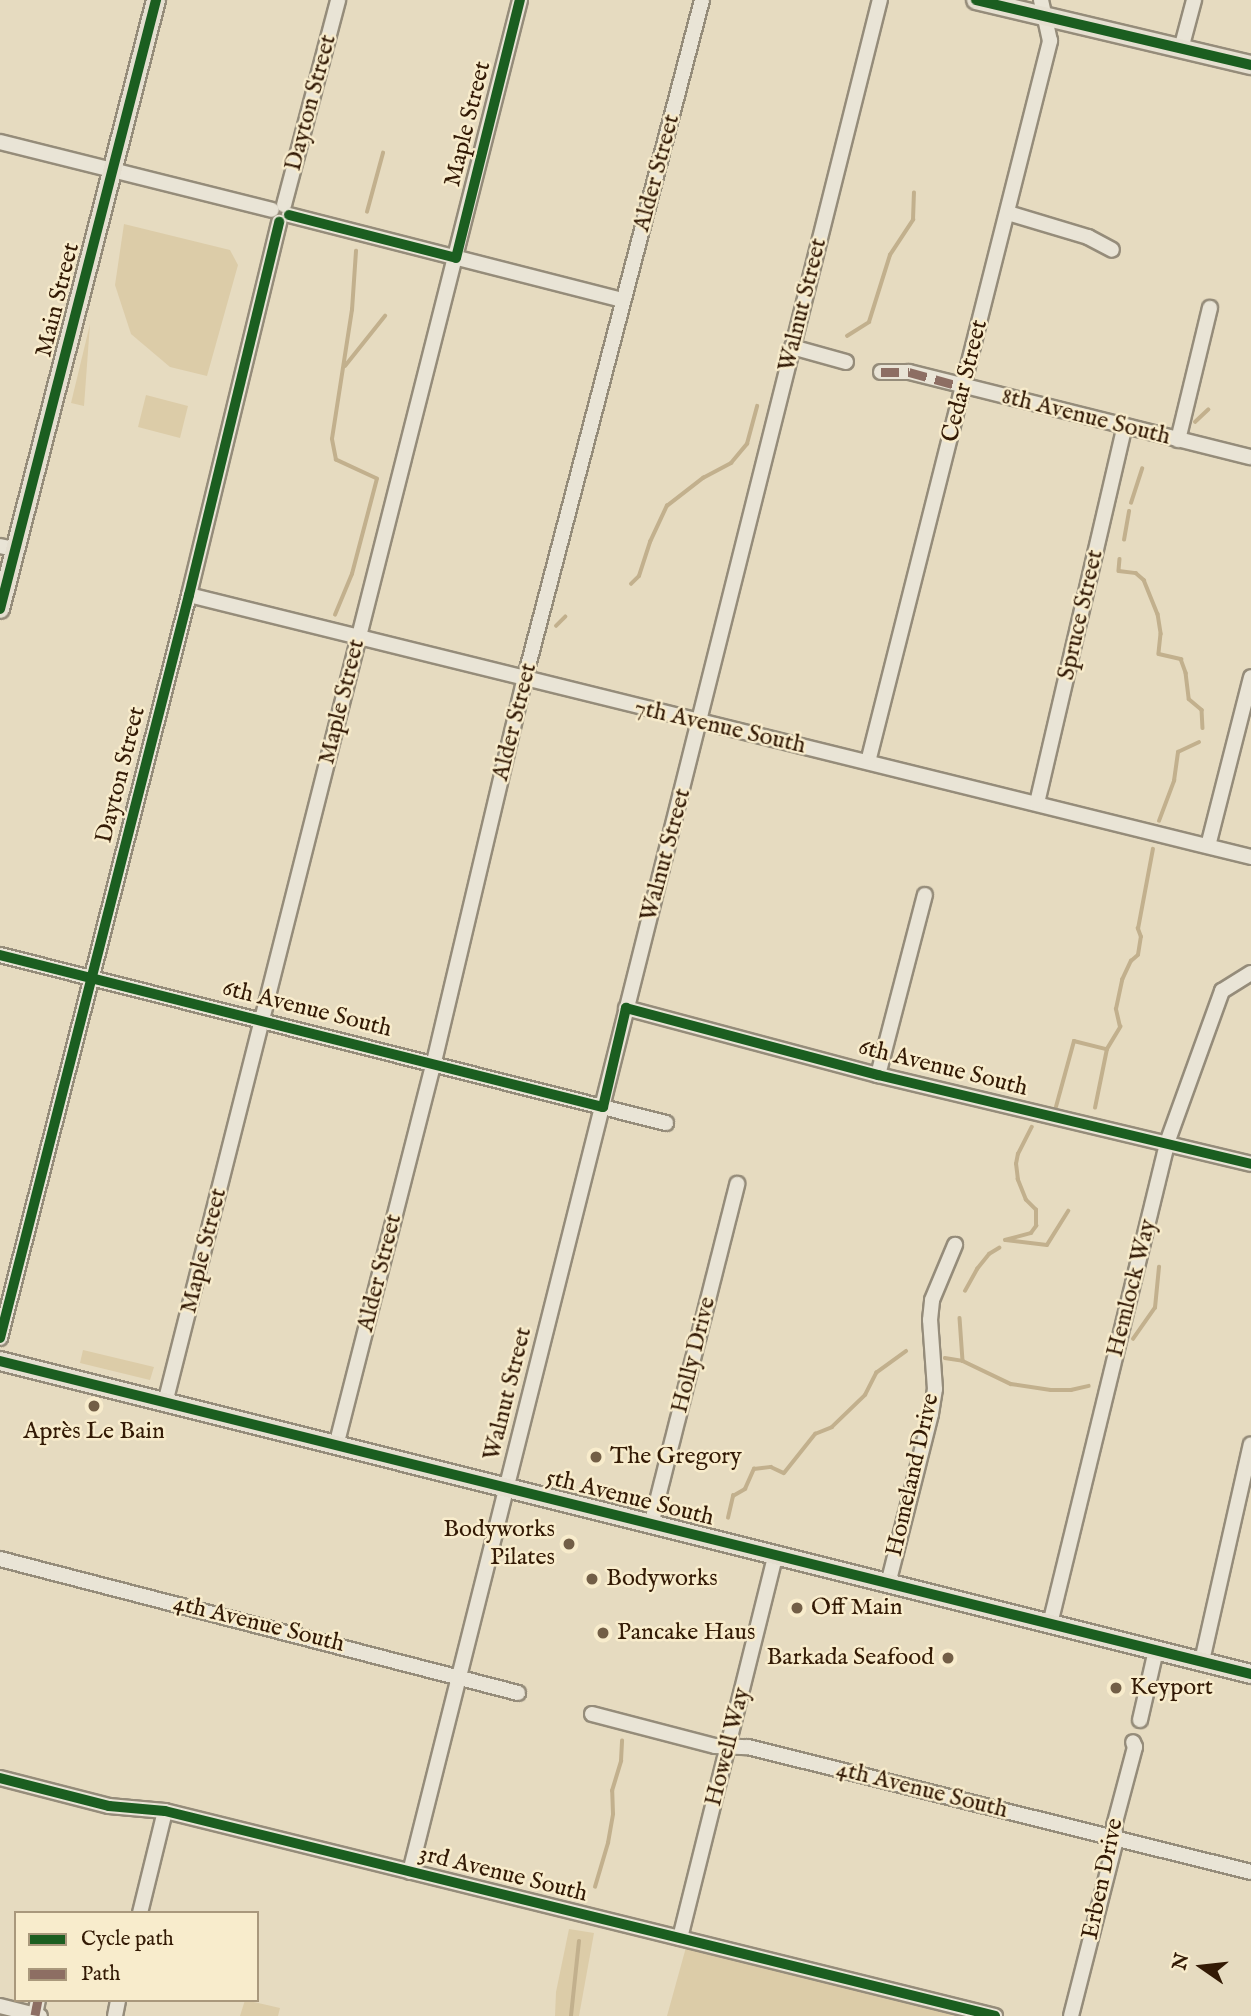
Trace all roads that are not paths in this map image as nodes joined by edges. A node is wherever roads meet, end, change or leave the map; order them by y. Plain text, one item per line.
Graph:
1 (156, 0) edge
2 (338, 0) edge
3 (520, 0) edge
4 (702, 0) edge
5 (880, 0) edge
6 (976, 0) edge
7 (1194, 0) edge
8 (1043, 8) edge
9 (1181, 49) junction
10 (1251, 65) edge
11 (0, 142) edge
12 (113, 170) junction
13 (281, 213) junction
14 (1007, 213) junction
15 (1112, 250) dead end
16 (456, 258) junction
17 (624, 300) junction
18 (1210, 308) dead end
19 (792, 347) junction
20 (846, 362) dead end
21 (881, 372) dead end
22 (963, 387) junction
23 (1125, 426) junction
24 (1178, 440) junction
25 (1251, 457) edge
26 (7, 547) edge
27 (189, 595) junction
28 (0, 609) edge
29 (358, 638) junction
30 (526, 677) junction
31 (1251, 677) edge
32 (701, 722) junction
33 (868, 762) junction
34 (1037, 803) junction
35 (1208, 846) junction
36 (1251, 857) edge
37 (925, 895) dead end
38 (0, 955) edge
39 (1251, 974) edge
40 (92, 978) junction
41 (626, 1008) junction
42 (262, 1020) junction
43 (433, 1062) junction
44 (878, 1075) junction
45 (603, 1107) junction
46 (666, 1122) dead end
47 (1167, 1143) junction
48 (1251, 1164) edge
49 (737, 1184) dead end
50 (955, 1245) dead end
51 (0, 1338) edge
52 (0, 1361) edge
53 (166, 1403) junction
54 (1251, 1444) edge
55 (336, 1446) junction
56 (506, 1489) junction
57 (651, 1525) junction
58 (775, 1556) junction
59 (0, 1559) edge
60 (888, 1584) junction
61 (1050, 1624) junction
62 (1156, 1650) junction
63 (1202, 1661) junction
64 (1251, 1674) edge
65 (459, 1676) junction
66 (518, 1693) dead end
67 (592, 1714) dead end
68 (1140, 1720) dead end
69 (1133, 1742) dead end
70 (729, 1746) junction
71 (0, 1778) edge
72 (165, 1811) junction
73 (1116, 1839) junction
74 (410, 1872) junction
75 (1251, 1872) edge
76 (140, 1911) edge
77 (680, 1938) junction
78 (0, 2006) edge
79 (38, 2010) edge
80 (995, 2016) edge
81 (1071, 2016) edge

1 - 12 main road, Main Street
2 - 13 street, Dayton Street
3 - 16 street, Maple Street
4 - 17 street, Alder Street
5 - 19 street, Walnut Street
6 - 8 main road
7 - 9 street
8 - 9 main road
8 - 14 street, Cedar Street
9 - 10 main road
11 - 12 street
12 - 13 street
12 - 26 main road, Main Street
13 - 16 street
13 - 27 street, Dayton Street
14 - 15 street
14 - 22 street, Cedar Street
16 - 17 street
16 - 29 street, Maple Street
17 - 30 street, Alder Street
18 - 24 street
19 - 20 street
19 - 32 street, Walnut Street
21 - 22 street, 8th Avenue South
22 - 23 street, 8th Avenue South
22 - 33 street, Cedar Street
23 - 24 street, 8th Avenue South
23 - 34 street, Spruce Street
24 - 25 street, 8th Avenue South
26 - 28 main road, Main Street
27 - 29 street, 7th Avenue South
27 - 40 street, Dayton Street
29 - 30 street, 7th Avenue South
29 - 42 street, Maple Street
30 - 32 street, 7th Avenue South
30 - 43 street, Alder Street
31 - 35 street
32 - 33 street, 7th Avenue South
32 - 41 street, Walnut Street
33 - 34 street, 7th Avenue South
34 - 35 street, 7th Avenue South
35 - 36 street, 7th Avenue South
37 - 44 street
38 - 40 street, 6th Avenue South
39 - 47 street, Hemlock Way
40 - 42 street, 6th Avenue South
40 - 51 street, Dayton Street
41 - 44 street, 6th Avenue South
41 - 45 street, Walnut Street
42 - 43 street, 6th Avenue South
42 - 53 street, Maple Street
43 - 45 street, 6th Avenue South
43 - 55 street, Alder Street
44 - 47 street, 6th Avenue South
45 - 46 street, 6th Avenue South
45 - 56 street, Walnut Street
47 - 48 street, 6th Avenue South
47 - 61 street, Hemlock Way
49 - 57 street, Holly Drive
50 - 60 street, Homeland Drive
52 - 53 main road, 5th Avenue South
53 - 55 main road, 5th Avenue South
54 - 63 street
55 - 56 main road, 5th Avenue South
56 - 57 main road, 5th Avenue South
56 - 65 street, Walnut Street
57 - 58 main road, 5th Avenue South
58 - 60 main road, 5th Avenue South
58 - 70 street, Howell Way
59 - 65 street, 4th Avenue South
60 - 61 main road, 5th Avenue South
61 - 62 main road, 5th Avenue South
62 - 63 main road, 5th Avenue South
62 - 68 street
63 - 64 main road, 5th Avenue South
65 - 66 street, 4th Avenue South
65 - 74 street, Walnut Street
67 - 70 street, 4th Avenue South
69 - 73 street, Erben Drive
70 - 73 street, 4th Avenue South
70 - 77 street, Howell Way
71 - 72 street, 3rd Avenue South
72 - 74 street, 3rd Avenue South
72 - 76 street
73 - 75 street, 4th Avenue South
73 - 81 street, Erben Drive
74 - 77 street, 3rd Avenue South
77 - 80 street, 3rd Avenue South
78 - 79 street

